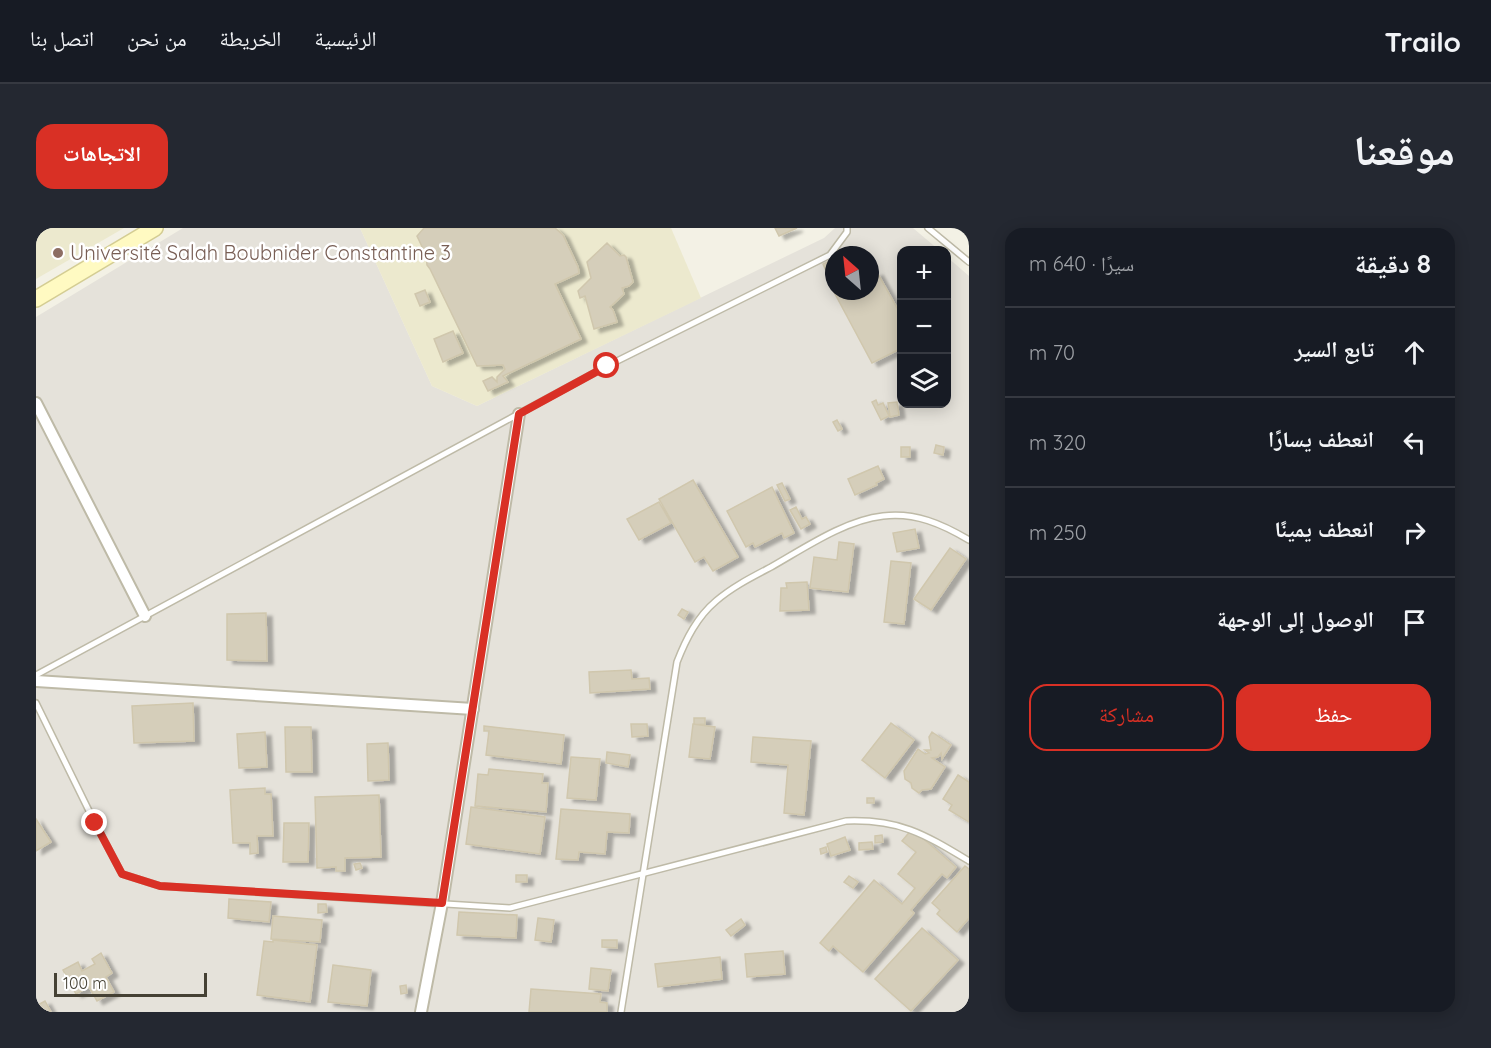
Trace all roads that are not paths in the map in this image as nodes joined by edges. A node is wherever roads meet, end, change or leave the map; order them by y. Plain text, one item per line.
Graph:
1 (155, 228) edge
2 (847, 228) edge
3 (928, 228) edge
4 (969, 262) edge
5 (36, 299) edge
6 (36, 403) edge
7 (519, 414) junction
8 (969, 540) edge
9 (145, 616) junction
10 (36, 675) edge
11 (36, 681) edge
12 (36, 703) edge
13 (473, 709) junction
14 (969, 861) edge
15 (644, 873) junction
16 (442, 903) junction
17 (421, 1012) edge
18 (621, 1012) edge

1 - 5 main road
2 - 7 lane
3 - 4 lane
6 - 9 street
7 - 9 lane
7 - 13 street
8 - 15 lane
9 - 10 lane
11 - 13 street
12 - 16 lane
13 - 16 street
14 - 15 lane
15 - 16 lane
15 - 18 lane
16 - 17 street

